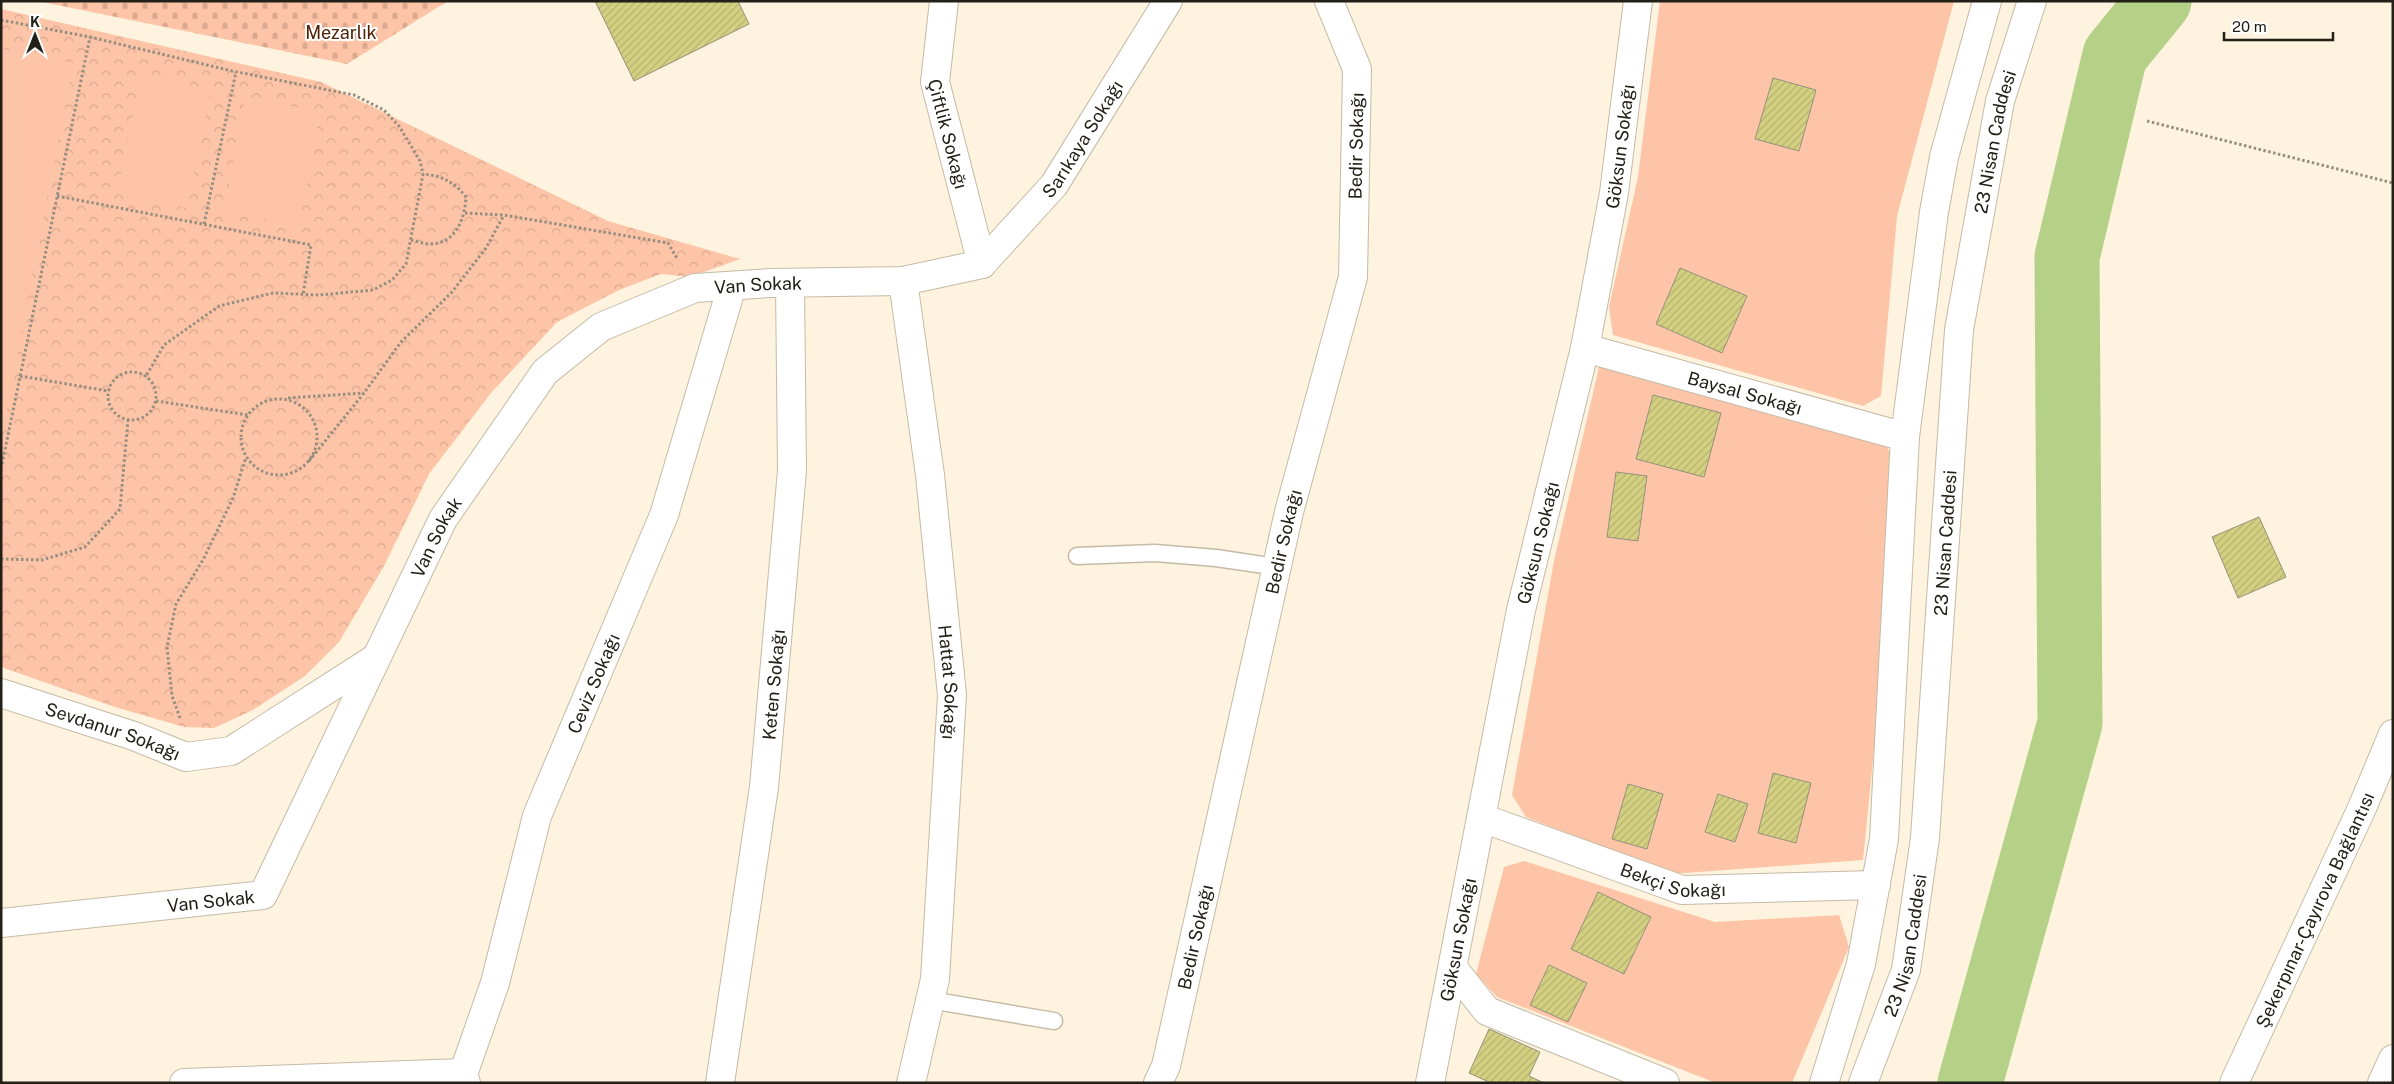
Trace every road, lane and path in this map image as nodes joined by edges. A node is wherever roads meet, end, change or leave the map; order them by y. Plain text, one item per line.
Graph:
1 (944, 1) edge
2 (1168, 1) edge
3 (1329, 1) edge
4 (1638, 1) edge
5 (1987, 1) edge
6 (2032, 1) edge
7 (1, 20) edge
8 (90, 37) junction
9 (236, 72) junction
10 (2146, 121) dead end
11 (423, 174) junction
12 (2393, 183) edge
13 (57, 196) junction
14 (465, 213) junction
15 (504, 215) junction
16 (204, 224) junction
17 (410, 240) junction
18 (982, 264) junction
19 (903, 281) junction
20 (790, 283) junction
21 (732, 286) junction
22 (695, 288) junction
23 (303, 295) junction
24 (1585, 348) junction
25 (20, 376) junction
26 (146, 376) junction
27 (108, 391) junction
28 (364, 393) junction
29 (277, 399) junction
30 (156, 401) junction
31 (248, 415) junction
32 (128, 420) junction
33 (1905, 437) junction
34 (246, 457) junction
35 (309, 461) junction
36 (1, 469) edge
37 (1077, 556) dead end
38 (1, 559) edge
39 (1277, 567) junction
40 (376, 658) junction
41 (1, 694) edge
42 (2393, 734) edge
43 (195, 756) junction
44 (1482, 818) junction
45 (1876, 885) junction
46 (1, 922) edge
47 (1453, 968) junction
48 (930, 1000) junction
49 (1054, 1021) dead end
50 (2393, 1059) edge
51 (463, 1080) edge
52 (184, 1083) edge
53 (720, 1083) edge
54 (911, 1083) edge
55 (1158, 1083) edge
56 (1430, 1083) edge
57 (1665, 1083) edge
58 (1824, 1083) edge
59 (1863, 1083) edge
60 (2234, 1083) edge
61 (2382, 1083) edge

1 - 18 main road, Çiftlik Sokağı
2 - 18 main road, Sarıkaya Sokağı
3 - 39 main road, Bedir Sokağı
4 - 24 main road, Göksun Sokağı
5 - 33 main road, 23 Nisan Caddesi
6 - 59 main road, 23 Nisan Caddesi
7 - 8 path
8 - 9 path
8 - 13 path
9 - 11 path
9 - 16 path
10 - 12 path
11 - 14 path
11 - 17 path
13 - 16 path
13 - 25 path
14 - 15 path
14 - 17 path
15 - 22 path
15 - 28 path
16 - 23 path
17 - 23 path
18 - 19 main road, Van Sokak
19 - 20 main road, Van Sokak
19 - 48 main road, Hattat Sokağı
20 - 21 main road, Van Sokak
20 - 53 main road, Keten Sokağı
21 - 22 main road, Van Sokak
21 - 51 main road, Ceviz Sokağı
22 - 40 main road, Van Sokak
23 - 26 path
24 - 33 main road, Baysal Sokağı
24 - 44 main road, Göksun Sokağı
25 - 27 path
25 - 36 path
26 - 27 path
26 - 30 path
27 - 32 path
28 - 29 path
28 - 35 path
29 - 31 path
29 - 35 path
30 - 31 path
30 - 32 path
31 - 34 path
32 - 38 path
33 - 45 main road, 23 Nisan Caddesi
34 - 35 path
34 - 43 path
37 - 39 lane
39 - 55 main road, Bedir Sokağı
40 - 43 main road, Sevdanur Sokağı
40 - 46 main road, Van Sokak
41 - 43 main road, Sevdanur Sokağı
42 - 60 main road, Şekerpınar-Çayırova Bağlantısı
44 - 45 main road, Bekçi Sokağı
44 - 47 main road, Göksun Sokağı
45 - 58 main road, 23 Nisan Caddesi
47 - 56 main road, Göksun Sokağı
47 - 57 main road
48 - 49 lane
48 - 54 main road, Hattat Sokağı
50 - 61 main road
51 - 52 main road

